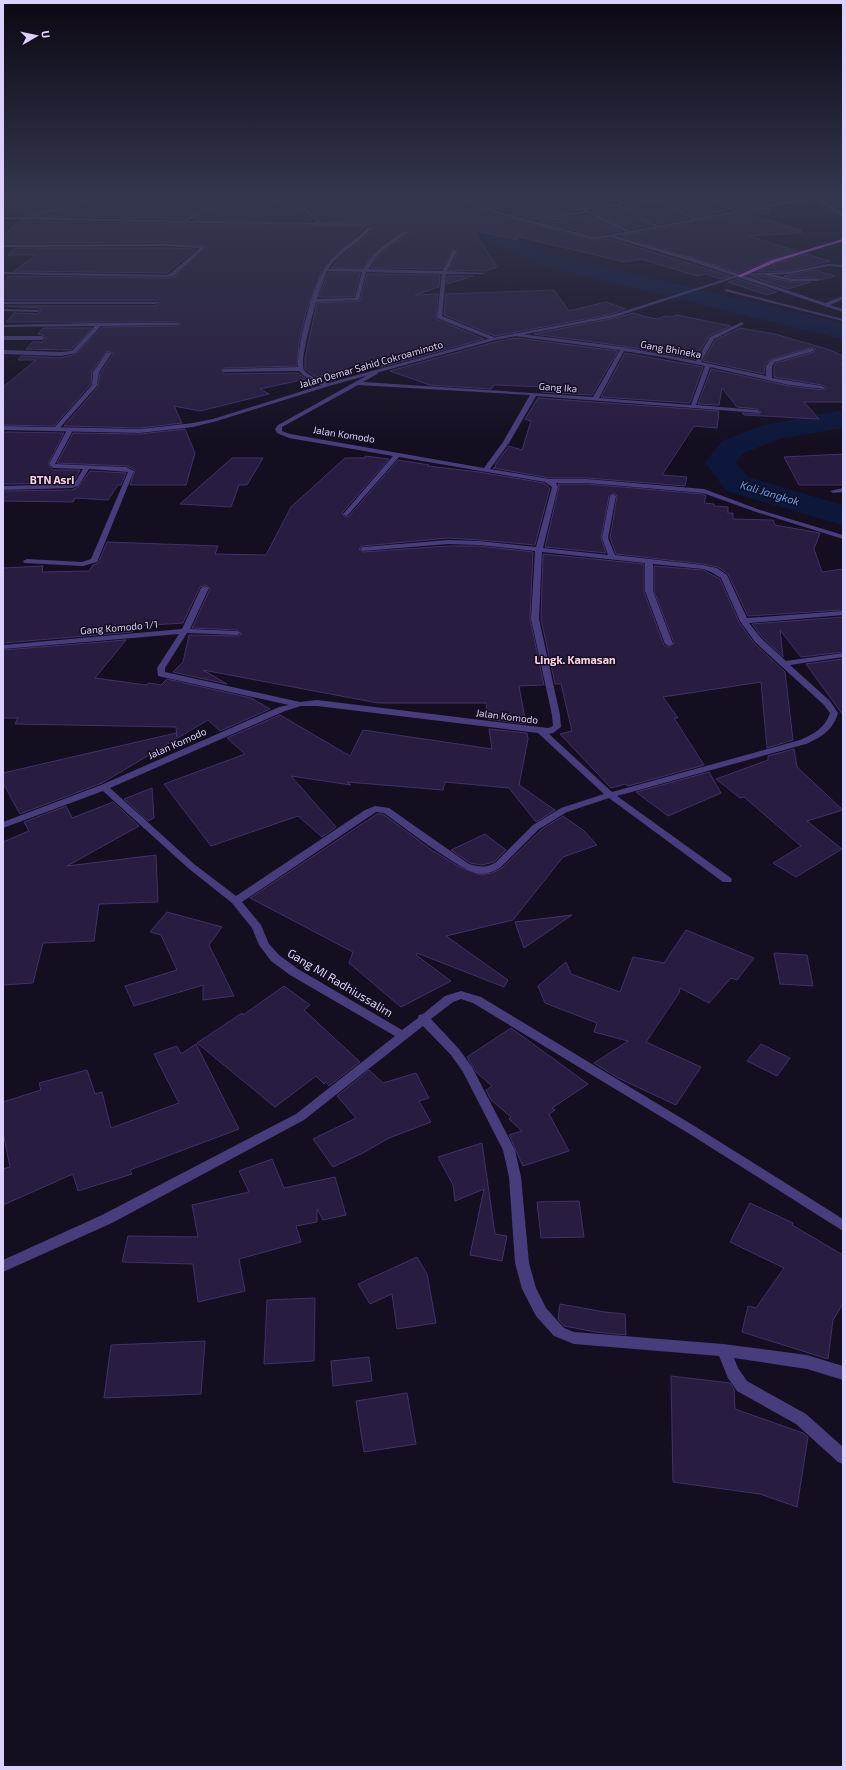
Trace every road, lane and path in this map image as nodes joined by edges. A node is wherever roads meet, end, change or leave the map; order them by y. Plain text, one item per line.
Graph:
1 (322, 279) edge
2 (362, 279) edge
3 (443, 279) edge
4 (732, 279) edge
5 (747, 279) edge
6 (785, 279) edge
7 (816, 280) dead end
8 (726, 290) dead end
9 (843, 297) edge
10 (315, 301) junction
11 (3, 303) edge
12 (155, 303) dead end
13 (826, 305) junction
14 (3, 310) edge
15 (38, 311) dead end
16 (843, 311) edge
17 (843, 320) edge
18 (742, 323) dead end
19 (100, 324) junction
20 (178, 324) dead end
21 (3, 326) edge
22 (516, 334) junction
23 (3, 338) edge
24 (42, 338) dead end
25 (494, 339) junction
26 (623, 349) junction
27 (812, 350) dead end
28 (3, 352) edge
29 (109, 354) dead end
30 (698, 362) junction
31 (708, 365) junction
32 (302, 369) junction
33 (225, 371) dead end
34 (375, 373) junction
35 (769, 378) junction
36 (358, 383) junction
37 (327, 385) junction
38 (822, 388) dead end
39 (534, 394) junction
40 (595, 399) junction
41 (693, 406) junction
42 (756, 412) dead end
43 (3, 428) edge
44 (55, 430) junction
45 (70, 430) junction
46 (398, 454) junction
47 (87, 468) junction
48 (486, 469) junction
49 (551, 481) junction
50 (3, 488) edge
51 (843, 490) edge
52 (833, 491) dead end
53 (613, 496) dead end
54 (346, 514) dead end
55 (843, 537) edge
56 (363, 549) dead end
57 (539, 549) junction
58 (612, 558) junction
59 (27, 561) dead end
60 (649, 561) junction
61 (205, 588) dead end
62 (843, 613) edge
63 (744, 621) junction
64 (186, 631) junction
65 (238, 634) dead end
66 (669, 644) dead end
67 (3, 647) edge
68 (843, 655) edge
69 (783, 664) junction
70 (300, 704) junction
71 (834, 713) junction
72 (843, 715) edge
73 (541, 731) junction
74 (104, 787) junction
75 (610, 795) junction
76 (3, 825) edge
77 (727, 880) dead end
78 (236, 901) junction
79 (423, 1018) junction
80 (403, 1036) junction
81 (843, 1226) edge
82 (3, 1266) edge
83 (723, 1350) junction
84 (843, 1373) edge
85 (843, 1457) edge

1 - 10 street
2 - 10 street
3 - 25 street
4 - 22 street, Jalan Oemar Sahid Cokroaminoto
5 - 13 street
6 - 7 street
8 - 17 street
9 - 13 street
10 - 32 street
11 - 12 street
13 - 16 street
14 - 15 street
18 - 30 street
19 - 20 street
19 - 21 street
19 - 28 street
22 - 25 street, Jalan Oemar Sahid Cokroaminoto
22 - 26 street, Gang Bhineka
23 - 24 street
25 - 34 street, Jalan Oemar Sahid Cokroaminoto
26 - 30 street, Gang Bhineka
26 - 40 street
27 - 35 street
29 - 44 street
30 - 31 street, Gang Bhineka
31 - 35 street, Gang Bhineka
31 - 41 street
32 - 33 street
32 - 37 street
34 - 36 street, Jalan Komodo
34 - 37 street, Jalan Oemar Sahid Cokroaminoto
35 - 38 street, Gang Bhineka
36 - 39 street, Gang Ika
36 - 46 street, Jalan Komodo
37 - 45 street, Jalan Oemar Sahid Cokroaminoto
39 - 40 street, Gang Ika
39 - 48 street
40 - 41 street, Gang Ika
41 - 42 street, Gang Ika
43 - 44 street, Jalan Oemar Sahid Cokroaminoto
44 - 45 street, Jalan Oemar Sahid Cokroaminoto
45 - 47 street
46 - 48 street, Jalan Komodo
46 - 54 street
47 - 50 street
47 - 59 street
48 - 49 street, Jalan Komodo
49 - 55 street
49 - 57 street, Jalan Komodo
51 - 52 street
53 - 58 street
56 - 57 street
57 - 58 street
57 - 73 street, Jalan Komodo
58 - 60 street
60 - 63 street
60 - 66 street
61 - 64 street
62 - 63 street
63 - 69 street
64 - 65 street, Gang Komodo 1/1
64 - 67 street, Gang Komodo 1/1
64 - 70 street
68 - 69 street
69 - 71 street
70 - 73 street, Jalan Komodo
70 - 74 street, Jalan Komodo
71 - 72 street
71 - 75 street
73 - 75 street
74 - 76 street, Jalan Komodo
74 - 78 street, Gang MI Radhiussalim
75 - 77 street
75 - 78 street
78 - 80 street, Gang MI Radhiussalim
79 - 80 street
79 - 81 street
79 - 83 street
80 - 82 street
83 - 84 street
83 - 85 street

